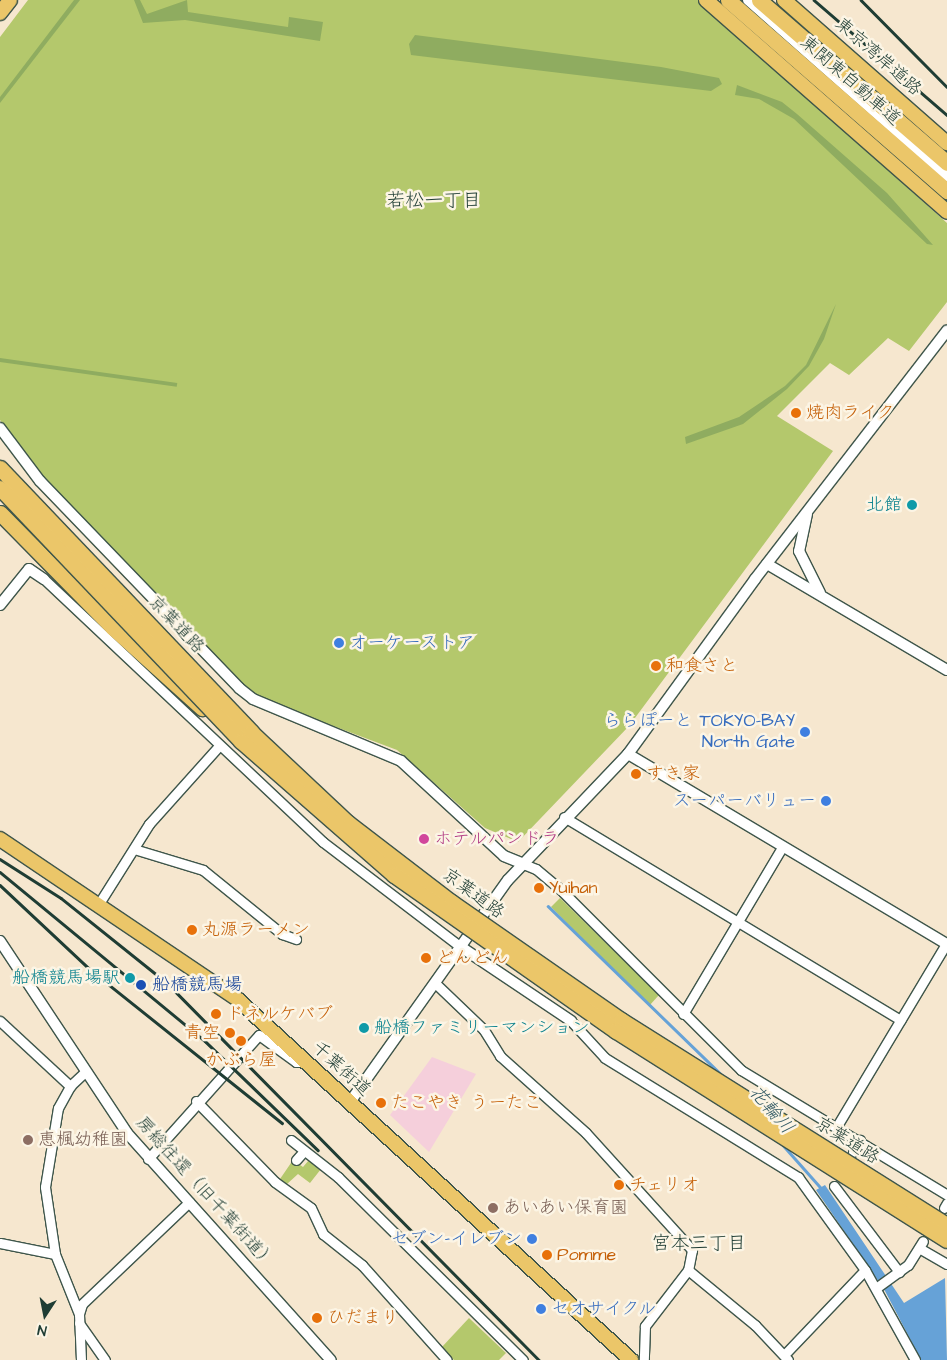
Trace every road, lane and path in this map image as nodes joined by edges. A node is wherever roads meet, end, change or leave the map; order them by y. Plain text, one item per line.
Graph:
1 (10, 0) edge
2 (706, 0) edge
3 (728, 0) edge
4 (748, 0) edge
5 (758, 0) edge
6 (784, 0) edge
7 (0, 13) edge
8 (947, 143) edge
9 (947, 163) edge
10 (947, 176) edge
11 (947, 191) edge
12 (947, 212) edge
13 (947, 331) edge
14 (0, 428) edge
15 (0, 468) edge
16 (0, 488) edge
17 (808, 510) junction
18 (0, 513) edge
19 (767, 564) junction
20 (44, 579) joint
21 (821, 594) junction
22 (0, 605) edge
23 (947, 670) edge
24 (241, 741) junction
25 (218, 747) junction
26 (628, 754) junction
27 (564, 817) junction
28 (0, 838) edge
29 (782, 846) junction
30 (134, 850) junction
31 (521, 863) junction
32 (98, 905) junction
33 (737, 923) junction
34 (296, 939) dead end
35 (0, 941) edge
36 (946, 944) edge
37 (461, 947) junction
38 (435, 983) junction
39 (683, 1014) junction
40 (900, 1020) junction
41 (0, 1021) edge
42 (571, 1021) joint
43 (304, 1062) junction
44 (84, 1073) junction
45 (70, 1086) junction
46 (196, 1101) junction
47 (350, 1102) junction
48 (837, 1126) junction
49 (291, 1140) dead end
50 (860, 1140) junction
51 (304, 1151) junction
52 (853, 1152) dead end
53 (148, 1159) junction
54 (296, 1160) dead end
55 (834, 1186) dead end
56 (947, 1195) edge
57 (189, 1202) junction
58 (947, 1226) edge
59 (2, 1240) edge
60 (947, 1240) edge
61 (55, 1254) junction
62 (947, 1264) edge
63 (688, 1270) junction
64 (865, 1270) junction
65 (896, 1274) junction
66 (878, 1287) junction
67 (79, 1318) junction
68 (786, 1357) edge
69 (81, 1360) edge
70 (105, 1360) edge
71 (331, 1360) edge
72 (447, 1360) edge
73 (523, 1360) edge
74 (631, 1360) edge
75 (644, 1360) edge
76 (915, 1360) edge

1 - 7 main road
2 - 12 main road
3 - 11 highway, 東関東自動車道
4 - 10 street
5 - 9 highway, 東関東自動車道
6 - 8 main road, 東京湾岸道路
13 - 17 street
14 - 31 street
15 - 58 highway, 京葉道路, bridge
16 - 24 highway, 京葉道路, bridge
17 - 19 street
17 - 21 street
18 - 24 highway, bridge
19 - 21 street
19 - 26 street
20 - 22 street
20 - 25 street
21 - 23 street
24 - 60 highway, 京葉道路, bridge
25 - 30 street
25 - 37 street
26 - 27 street
26 - 29 street
27 - 31 street
27 - 33 street
28 - 32 main road, 千葉街道
29 - 33 street
29 - 36 street
30 - 32 street
30 - 34 street
31 - 37 street
31 - 39 street
32 - 43 main road, 千葉街道
33 - 39 street
33 - 40 street
35 - 44 street, 房総往還（旧千葉街道）
36 - 40 street
37 - 38 street
37 - 42 street
38 - 47 street
38 - 63 street
39 - 48 street
40 - 48 street
41 - 45 street
42 - 64 street
43 - 46 street
43 - 47 main road, 千葉街道
44 - 45 street
44 - 53 street, 房総往還（旧千葉街道）
45 - 61 street
46 - 53 street
46 - 72 street
47 - 74 main road, 千葉街道
48 - 50 street
49 - 51 street
50 - 52 street
50 - 56 street
51 - 54 street
51 - 73 street
53 - 57 street, 房総往還（旧千葉街道）
55 - 65 street
57 - 67 street
57 - 71 street, 房総往還（旧千葉街道）
59 - 61 street
61 - 67 street
62 - 65 street
63 - 68 street
63 - 75 street
64 - 66 street
64 - 68 street
65 - 66 street
66 - 76 street
67 - 69 street
67 - 70 street

